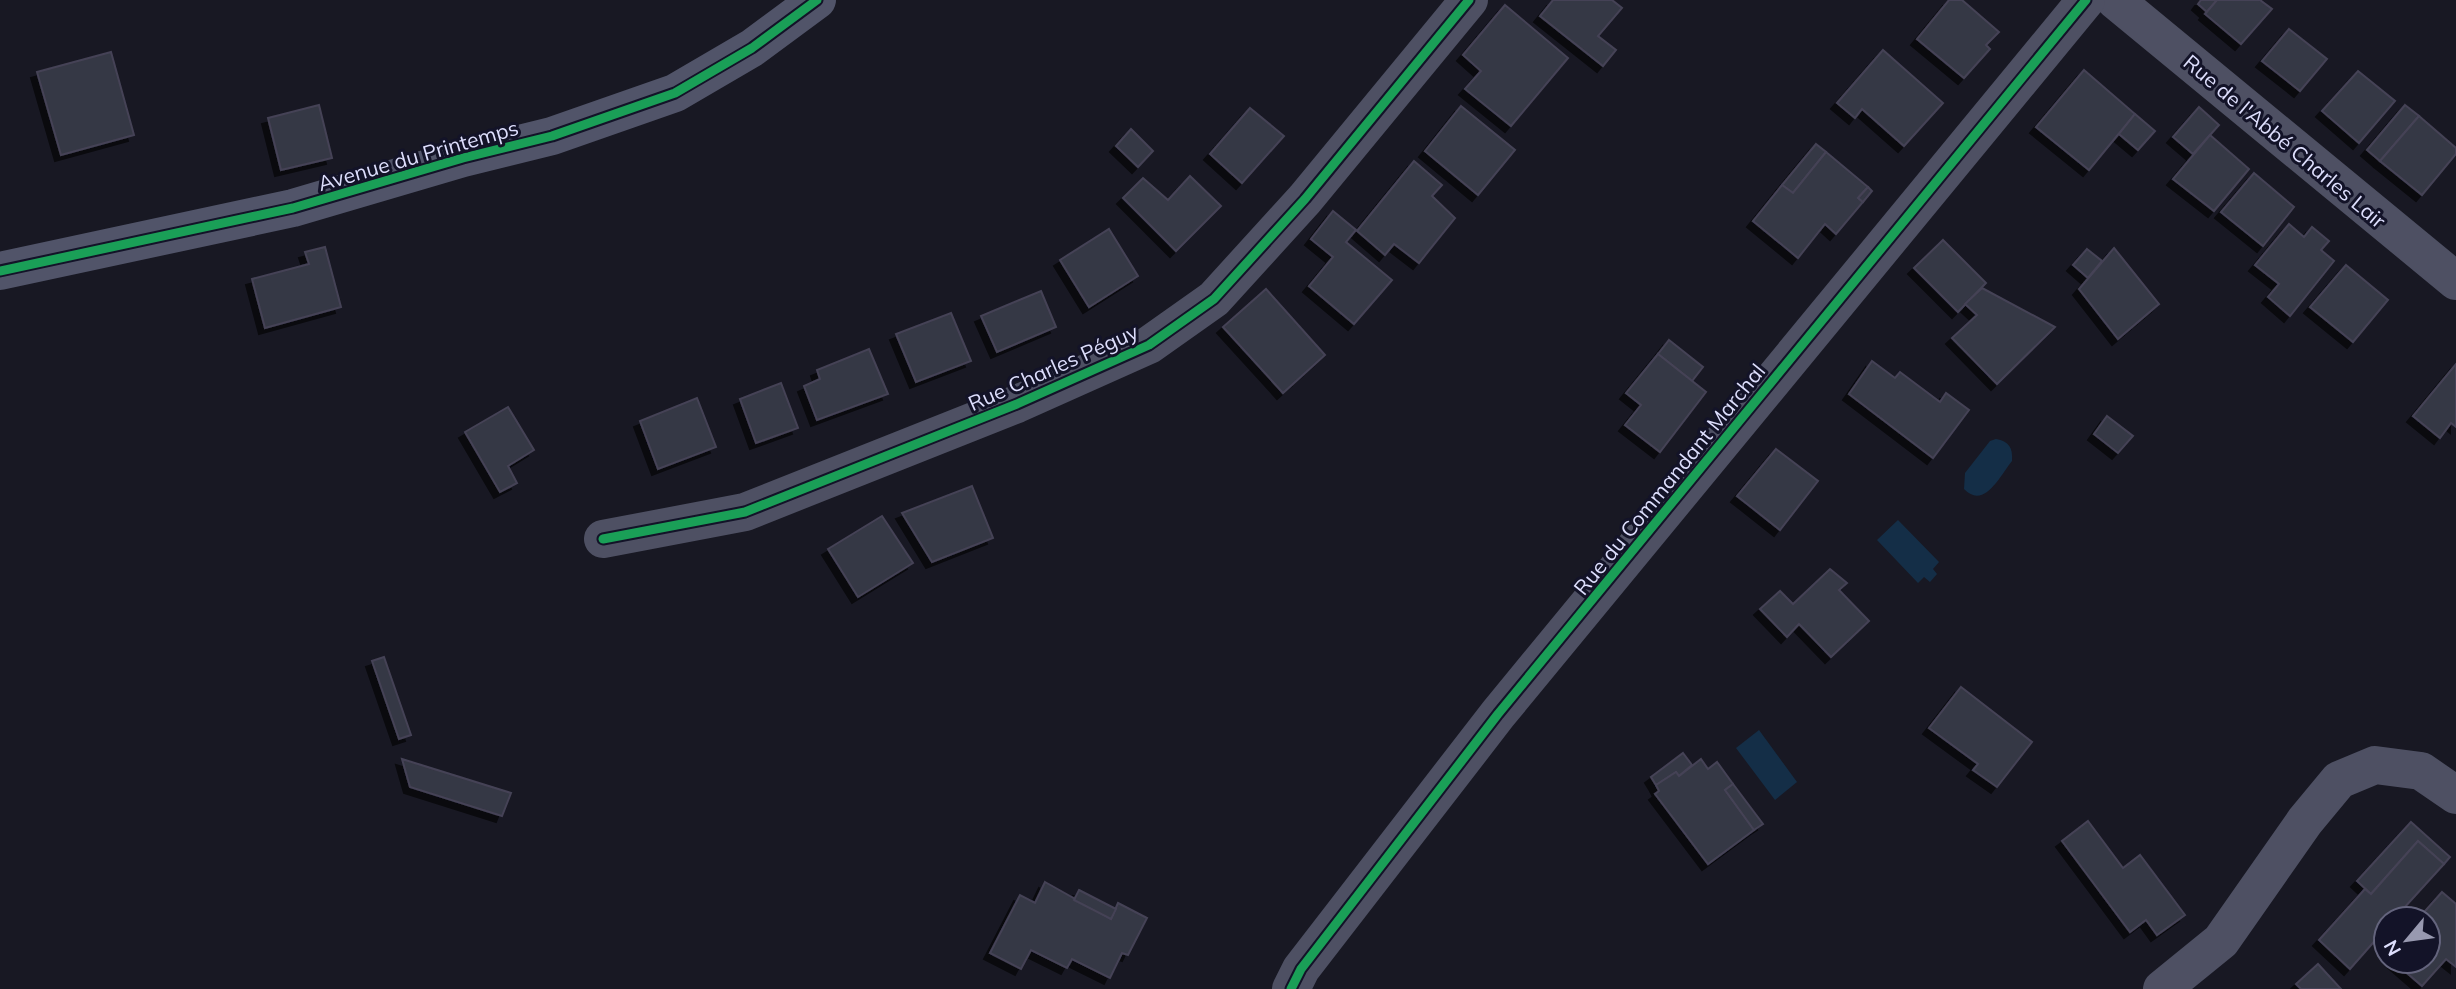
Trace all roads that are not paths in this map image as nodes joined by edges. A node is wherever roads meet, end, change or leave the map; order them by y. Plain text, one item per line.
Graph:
1 (817, 0) edge
2 (1469, 0) edge
3 (2086, 0) edge
4 (2115, 0) edge
5 (0, 271) edge
6 (2456, 281) edge
7 (603, 539) dead end
8 (2456, 795) edge
9 (1291, 989) edge
10 (2162, 989) edge

1 - 5 street, Avenue du Printemps
2 - 7 street, Rue Charles Péguy
3 - 9 street, Rue du Commandant Marchal
4 - 6 street, Rue de l'Abbé Charles Lair
8 - 10 street

